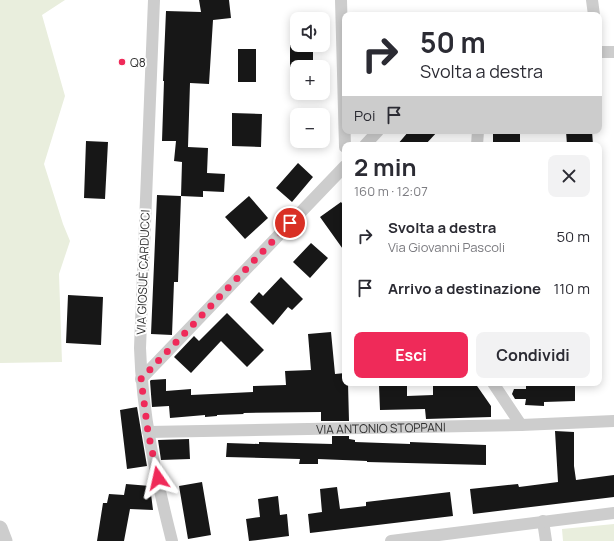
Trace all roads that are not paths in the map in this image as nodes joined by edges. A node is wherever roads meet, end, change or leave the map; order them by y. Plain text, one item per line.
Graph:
1 (154, 0) edge
2 (341, 0) edge
3 (592, 0) edge
4 (594, 12) edge
5 (342, 37) edge
6 (602, 52) edge
7 (614, 52) edge
8 (375, 134) edge
9 (368, 142) edge
10 (342, 169) edge
11 (141, 379) junction
12 (495, 386) edge
13 (614, 422) edge
14 (521, 425) junction
15 (148, 432) junction
16 (614, 513) edge
17 (543, 521) junction
18 (0, 528) edge
19 (4, 541) edge
20 (172, 541) edge
21 (391, 541) edge
22 (546, 541) edge

1 - 11 street, VIA GIOSUÈ CARDUCCI
2 - 5 street
3 - 4 street
6 - 7 street
8 - 9 street
10 - 11 street
11 - 15 street, VIA GIOSUÈ CARDUCCI
12 - 14 street
13 - 14 street, VIA ANTONIO STOPPANI
14 - 15 street, VIA ANTONIO STOPPANI
15 - 20 street, VIA GIOSUÈ CARDUCCI
16 - 17 street
17 - 21 street
17 - 22 street
18 - 19 street

